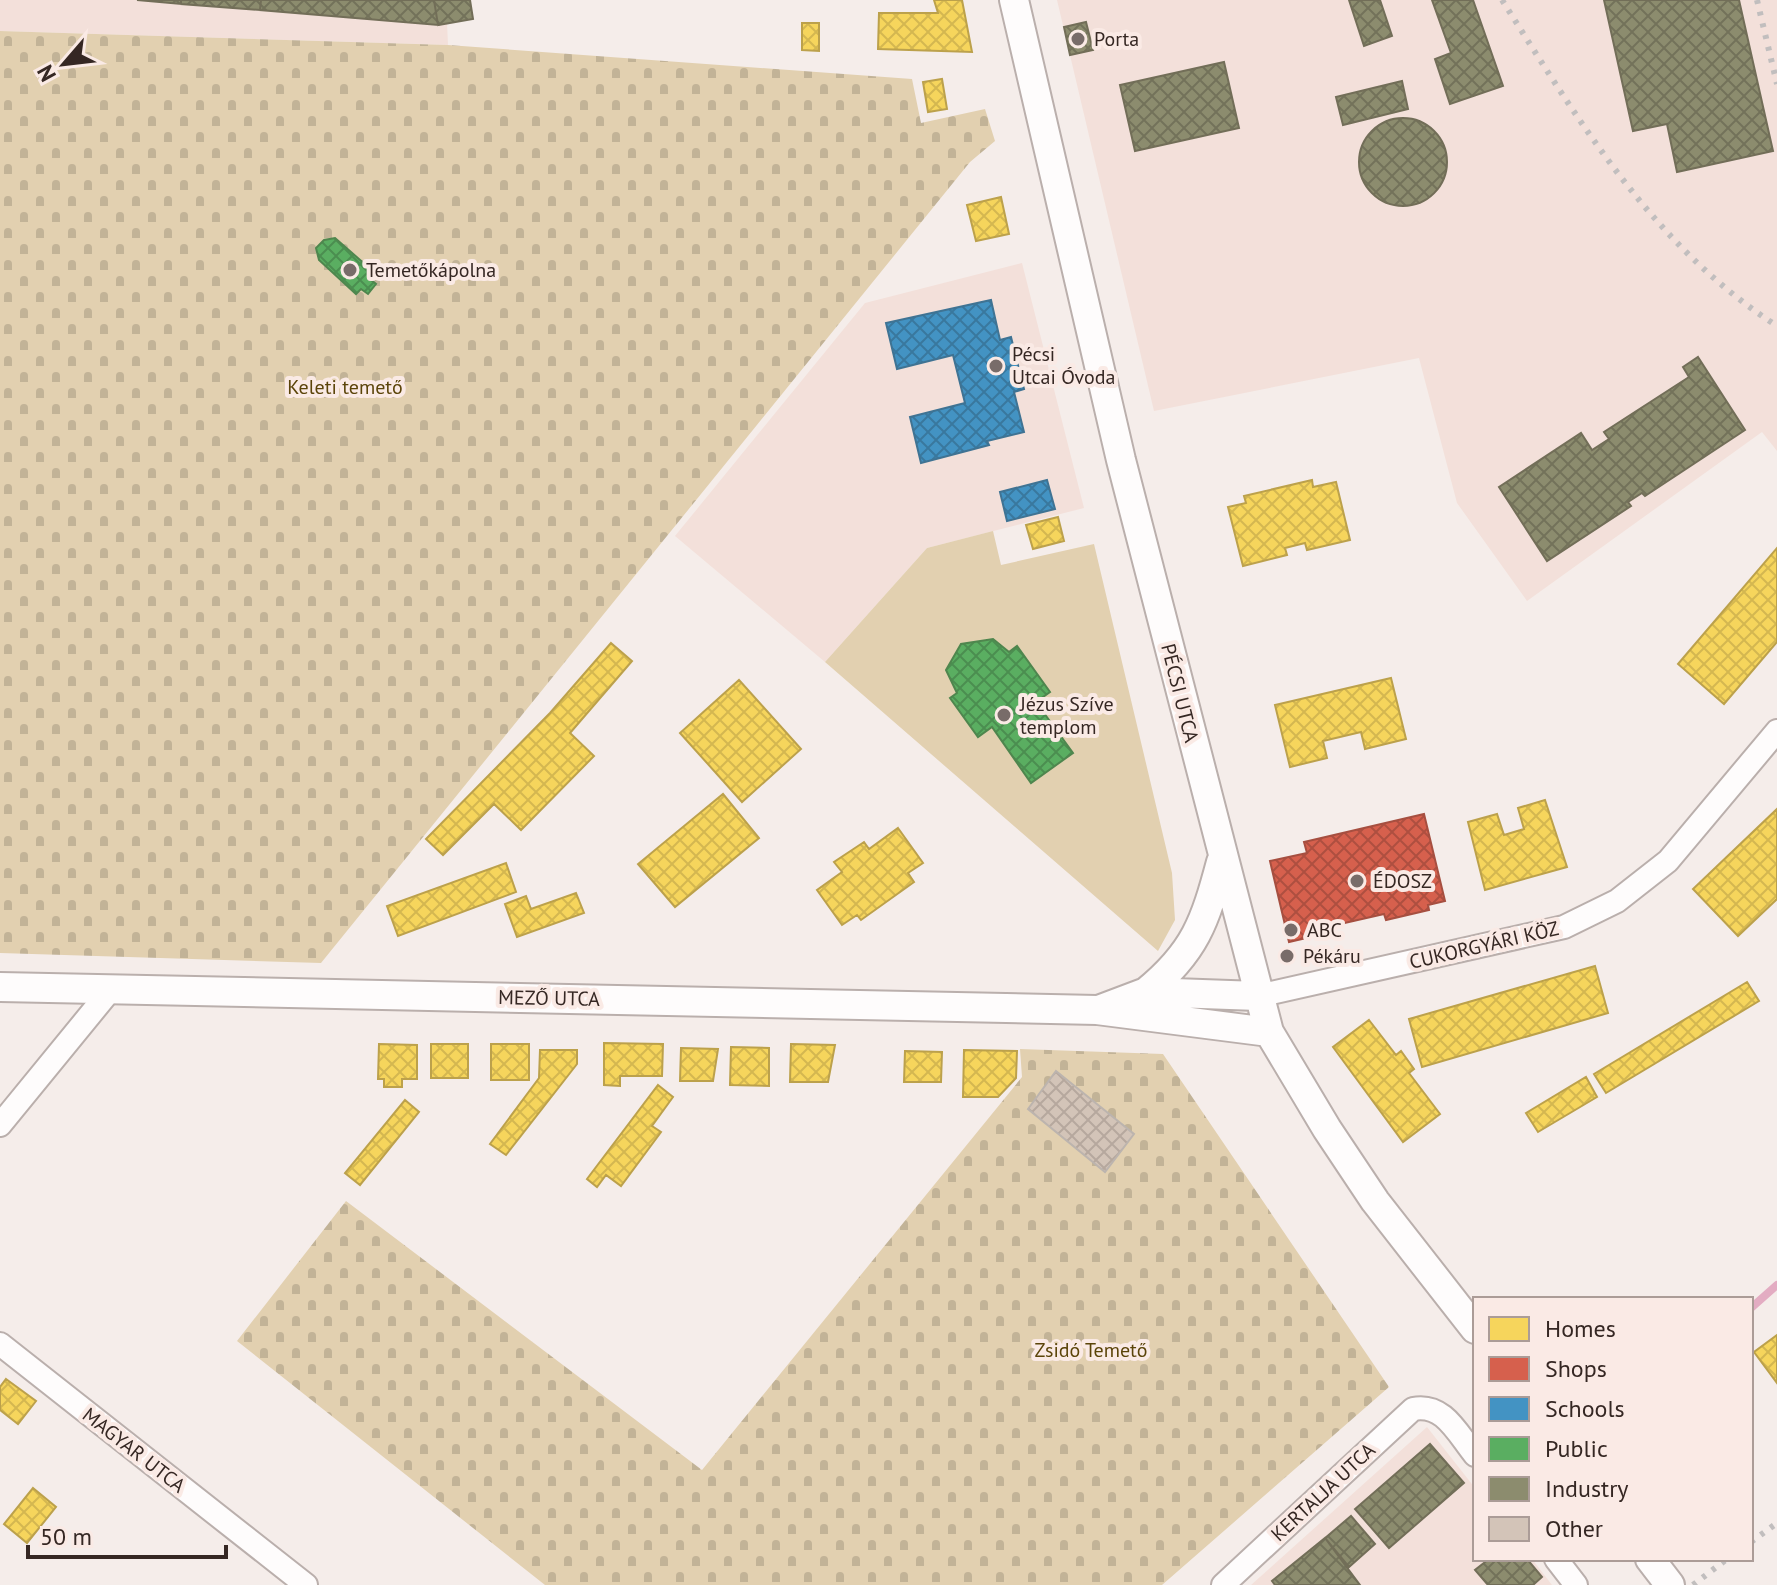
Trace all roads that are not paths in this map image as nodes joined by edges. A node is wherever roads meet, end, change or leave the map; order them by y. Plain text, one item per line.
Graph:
1 (1014, 0) edge
2 (1777, 731) edge
3 (1222, 858) junction
4 (0, 987) edge
5 (112, 988) junction
6 (1146, 992) junction
7 (1258, 996) junction
8 (1097, 1010) junction
9 (1269, 1032) junction
10 (0, 1125) edge
11 (1473, 1326) edge
12 (0, 1344) edge
13 (1473, 1452) edge
14 (1558, 1561) edge
15 (1652, 1561) edge
16 (306, 1585) edge
17 (1223, 1585) edge
18 (1576, 1585) edge
19 (1670, 1585) edge

1 - 3 street, PÉCSI UTCA
2 - 7 street, CUKORGYÁRI KÖZ
3 - 6 street
3 - 7 street, PÉCSI UTCA
4 - 5 street, MEZŐ UTCA
5 - 8 street, MEZŐ UTCA
5 - 10 street
6 - 7 street
6 - 8 street
7 - 9 street, PÉCSI UTCA
8 - 9 street, MEZŐ UTCA
9 - 11 street, PÉCSI UTCA
12 - 16 street, MAGYAR UTCA
13 - 17 street, KERTALJA UTCA
14 - 18 street
15 - 19 street

